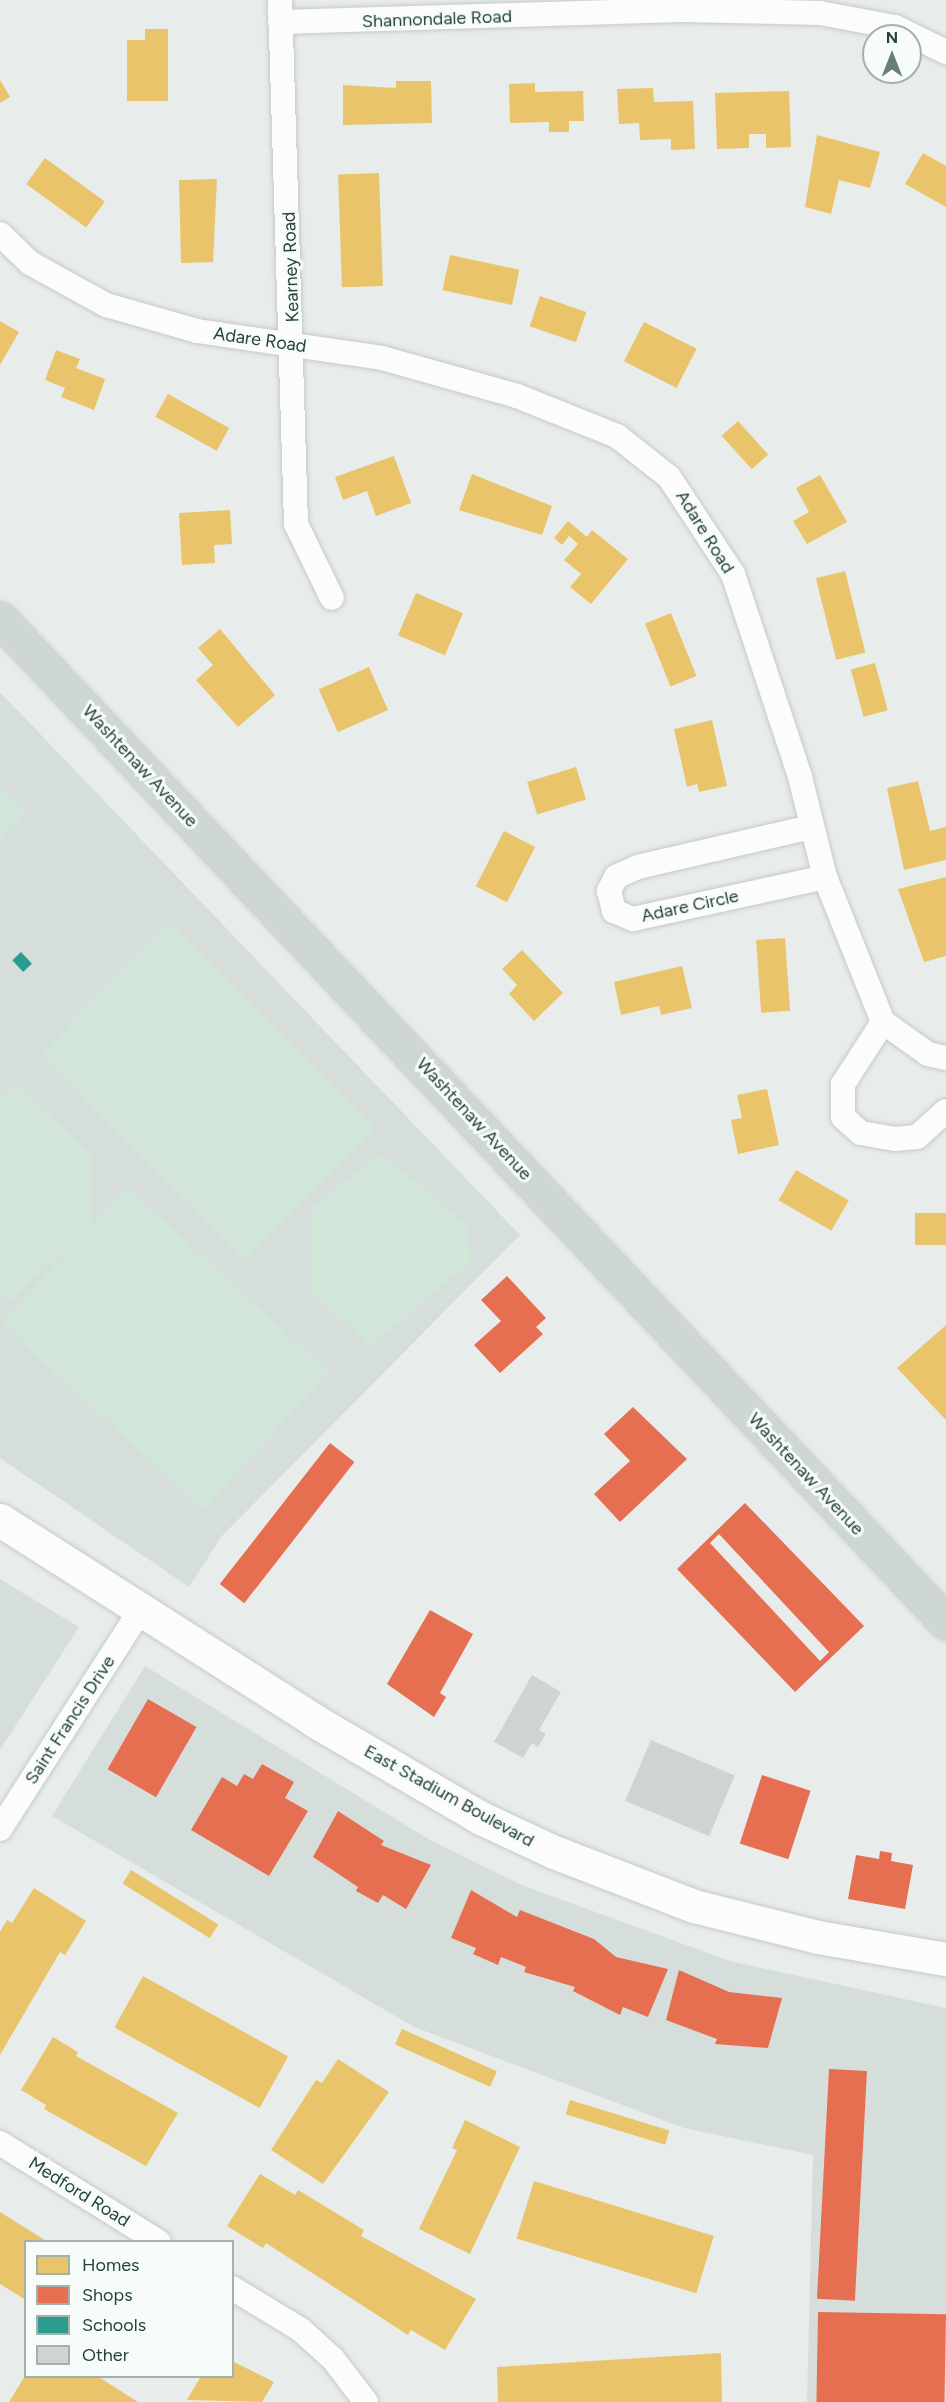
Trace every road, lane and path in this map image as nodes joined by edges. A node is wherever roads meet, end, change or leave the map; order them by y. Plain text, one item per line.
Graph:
1 (280, 11) edge
2 (946, 52) edge
3 (0, 234) edge
4 (294, 345) junction
5 (332, 598) dead end
6 (0, 619) edge
7 (811, 827) junction
8 (825, 877) junction
9 (883, 1022) junction
10 (946, 1058) edge
11 (946, 1111) edge
12 (0, 1520) edge
13 (140, 1611) junction
14 (946, 1622) edge
15 (0, 1829) edge
16 (946, 1959) edge
17 (0, 2143) edge
18 (157, 2240) edge
19 (234, 2289) edge
20 (366, 2402) edge

1 - 2 street, Shannondale Road
1 - 4 street, Kearney Road
3 - 4 street, Adare Road
4 - 5 street, Kearney Road
4 - 7 street, Adare Road
6 - 14 main road, Washtenaw Avenue
7 - 8 street, Adare Road
7 - 8 street, Adare Circle
8 - 9 street, Adare Road
9 - 10 street
9 - 11 street
12 - 13 main road, East Stadium Boulevard
13 - 15 street, Saint Francis Drive
13 - 16 main road, East Stadium Boulevard
17 - 18 street, Medford Road
19 - 20 street

